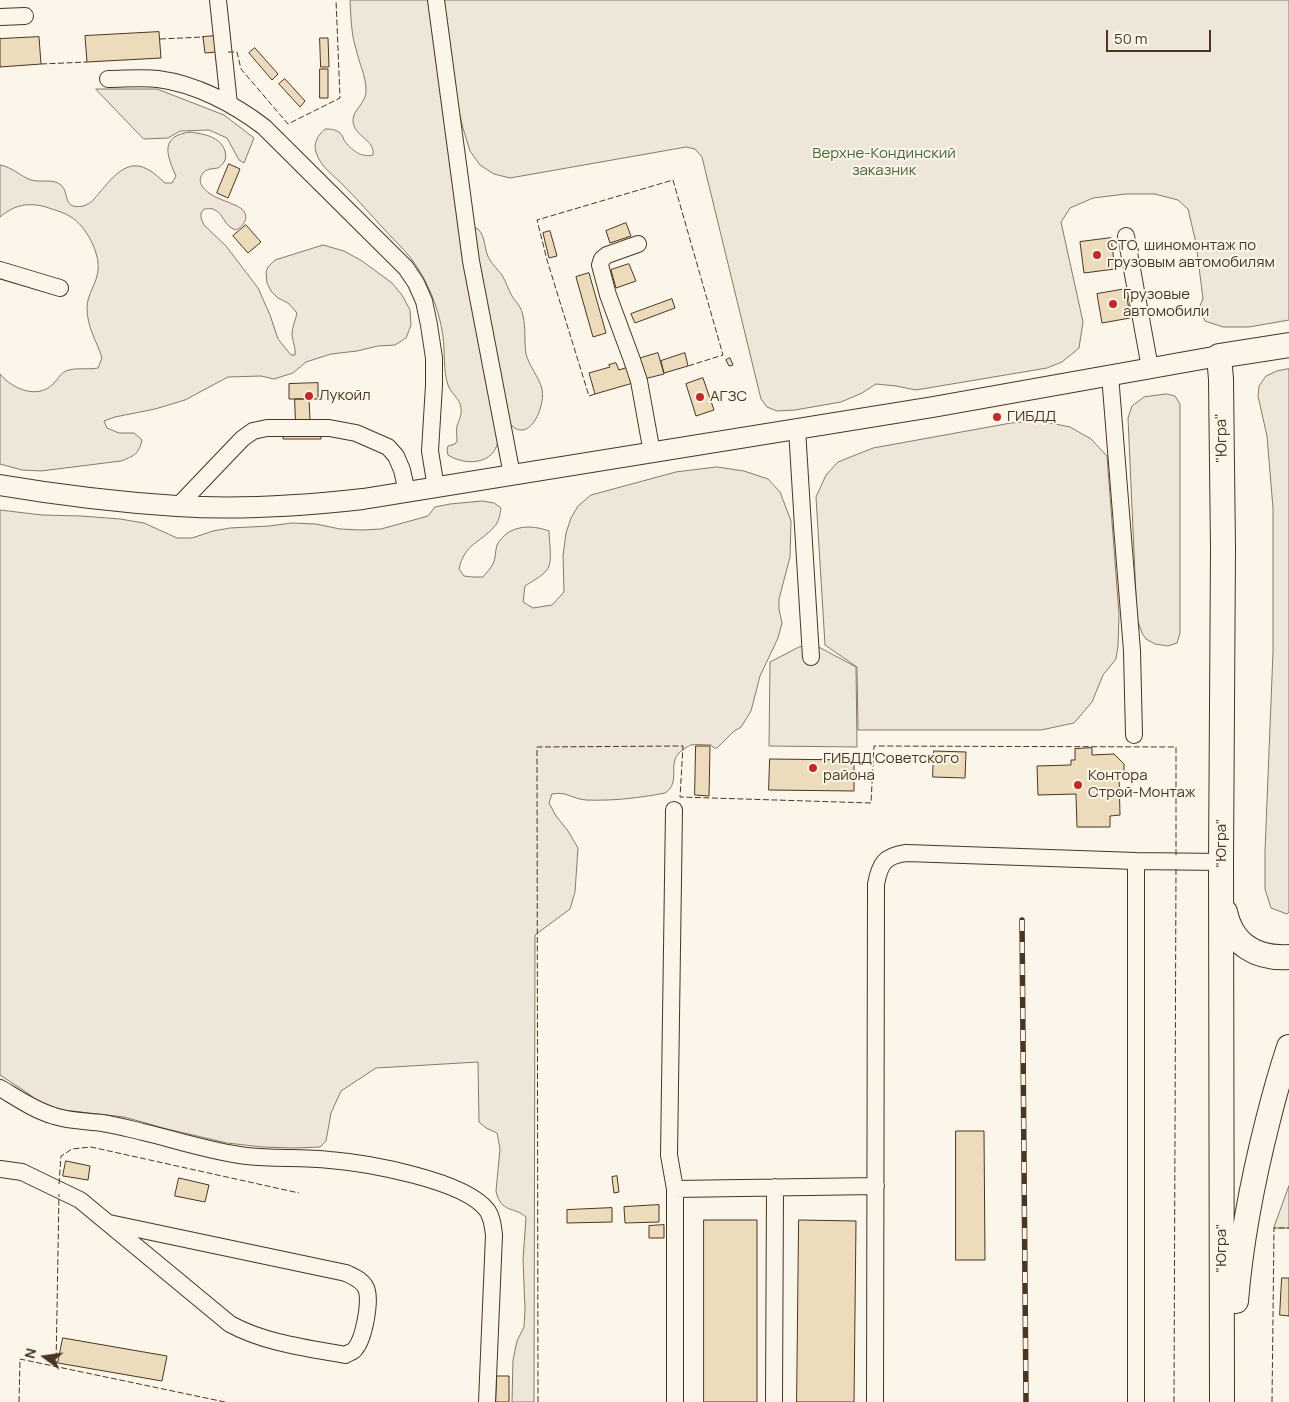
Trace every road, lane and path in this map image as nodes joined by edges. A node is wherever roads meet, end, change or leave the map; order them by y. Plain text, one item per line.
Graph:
1 (218, 0) edge
2 (436, 0) edge
3 (25, 16) dead end
4 (0, 18) edge
5 (108, 79) dead end
6 (229, 104) junction
7 (1126, 236) dead end
8 (638, 244) dead end
9 (0, 270) edge
10 (60, 288) dead end
11 (1289, 345) edge
12 (1219, 356) junction
13 (1150, 368) junction
14 (1110, 375) junction
15 (797, 430) junction
16 (652, 453) junction
17 (512, 475) junction
18 (0, 485) edge
19 (436, 488) junction
20 (407, 492) junction
21 (178, 506) junction
22 (811, 657) dead end
23 (1134, 735) dead end
24 (674, 810) dead end
25 (1136, 861) junction
26 (1221, 862) junction
27 (1222, 893) junction
28 (1289, 957) edge
29 (1289, 1047) edge
30 (0, 1088) edge
31 (0, 1169) edge
32 (876, 1186) junction
33 (775, 1187) junction
34 (675, 1188) junction
35 (110, 1224) junction
36 (487, 1402) edge
37 (675, 1402) edge
38 (774, 1402) edge
39 (875, 1402) edge
40 (1136, 1402) edge
41 (1222, 1402) edge
42 (1228, 1402) edge

1 - 6 lane
2 - 17 lane
3 - 4 lane
5 - 6 lane
6 - 19 lane
7 - 13 lane
8 - 16 lane
9 - 10 lane
11 - 12 highway
12 - 13 main road
12 - 26 highway, "Югра"
13 - 14 main road
14 - 15 main road
14 - 23 lane
15 - 16 main road
15 - 22 lane
16 - 17 main road
17 - 19 main road
18 - 21 main road
19 - 20 main road
20 - 21 main road
20 - 21 lane
24 - 34 lane
25 - 26 lane
25 - 32 lane
25 - 40 lane
26 - 27 highway, "Югра"
27 - 28 highway
27 - 41 highway, "Югра"
29 - 42 highway, "Югра"
30 - 36 lane
31 - 35 lane
32 - 33 lane
32 - 39 lane
33 - 34 lane
33 - 38 lane
34 - 37 lane
35 - 35 lane

